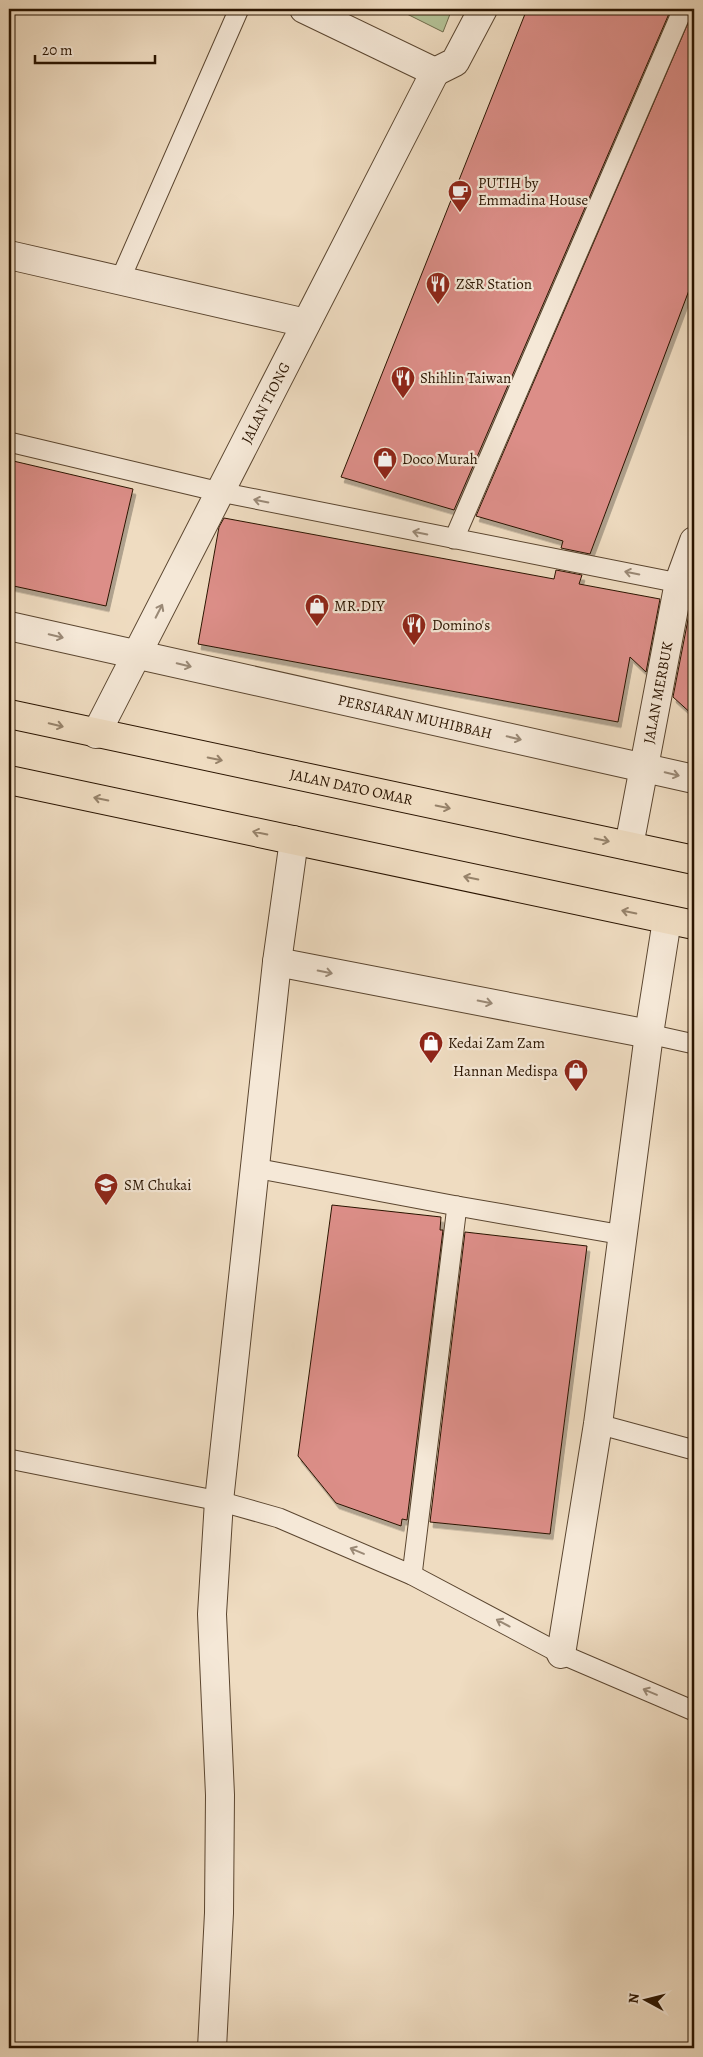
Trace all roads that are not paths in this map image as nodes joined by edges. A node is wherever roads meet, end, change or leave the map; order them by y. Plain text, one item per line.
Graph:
1 (239, 9) edge
2 (304, 9) edge
3 (483, 9) edge
4 (683, 9) edge
5 (435, 72) junction
6 (9, 255) edge
7 (120, 280) junction
8 (306, 323) junction
9 (9, 442) edge
10 (220, 492) junction
11 (454, 539) junction
12 (694, 541) edge
13 (687, 584) edge
14 (9, 626) edge
15 (137, 655) junction
16 (9, 714) edge
17 (96, 734) junction
18 (644, 767) junction
19 (694, 778) edge
20 (9, 780) edge
21 (294, 840) junction
22 (629, 846) junction
23 (694, 860) edge
24 (667, 920) junction
25 (694, 925) edge
26 (277, 962) junction
27 (649, 1034) junction
28 (694, 1044) edge
29 (256, 1168) junction
30 (456, 1206) junction
31 (623, 1235) junction
32 (598, 1424) junction
33 (694, 1450) edge
34 (9, 1460) edge
35 (219, 1501) junction
36 (412, 1575) junction
37 (561, 1654) junction
38 (694, 1711) edge
39 (212, 2048) edge

1 - 7 lane
2 - 5 street
3 - 5 street
4 - 11 lane
5 - 8 street, JALAN TIONG
6 - 7 street
7 - 8 street
8 - 10 street, JALAN TIONG
9 - 10 lane
11 -> 10 lane
15 -> 10 street, JALAN TIONG
13 -> 11 lane
12 - 13 street, JALAN MERBUK
13 - 18 street, JALAN MERBUK
14 -> 15 street, PERSIARAN MUHIBBAH
15 - 17 street, JALAN TIONG
15 -> 18 street, PERSIARAN MUHIBBAH
16 -> 17 highway, JALAN DATO OMAR
17 -> 22 highway, JALAN DATO OMAR
18 -> 19 street, PERSIARAN MUHIBBAH
18 - 22 street, JALAN MERBUK
21 -> 20 highway
24 -> 21 highway
21 - 26 street
22 - 23 highway, JALAN DATO OMAR
24 - 25 highway
24 - 27 street
26 -> 27 street
26 - 29 street
27 - 28 lane
27 - 31 street
29 - 30 lane
29 - 35 street
30 - 31 lane
30 - 36 lane
31 - 32 street
32 - 33 lane
32 - 37 street
34 - 35 lane
36 -> 35 lane
35 - 39 street
37 -> 36 lane
38 -> 37 lane

